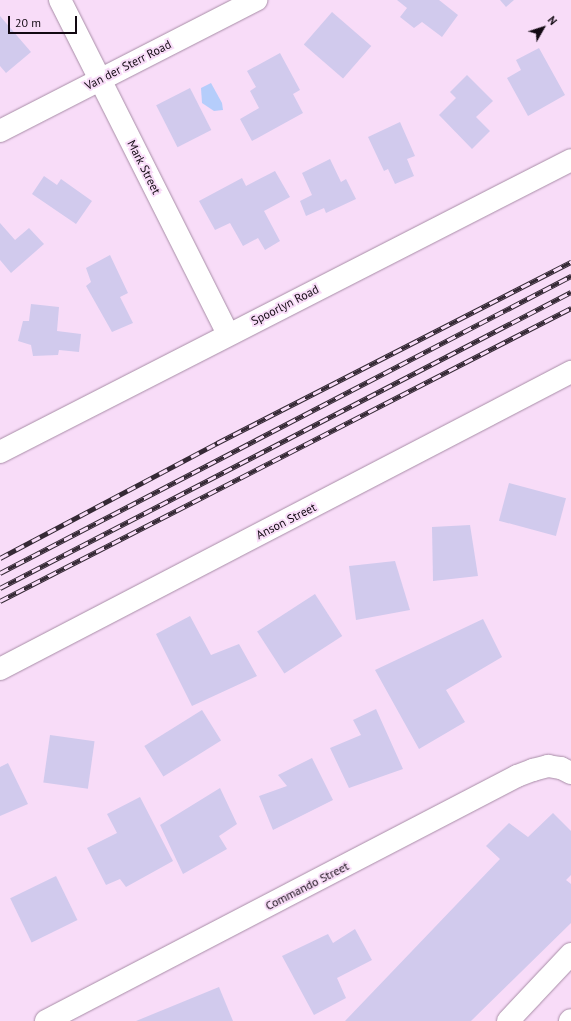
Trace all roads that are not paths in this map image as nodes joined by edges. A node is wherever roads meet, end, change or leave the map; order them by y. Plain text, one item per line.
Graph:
1 (60, 0) edge
2 (256, 0) edge
3 (100, 80) junction
4 (0, 130) edge
5 (571, 160) edge
6 (228, 334) junction
7 (571, 372) edge
8 (0, 452) edge
9 (0, 669) edge
10 (571, 773) edge
11 (571, 954) edge
12 (46, 1021) edge
13 (508, 1021) edge

1 - 3 street, Mark Street
2 - 3 street, Van der Sterr Road
3 - 4 street, Van der Sterr Road
3 - 6 street, Mark Street
5 - 6 street, Spoorlyn Road
6 - 8 street, Spoorlyn Road
7 - 9 street, Anson Street
10 - 12 street, Commando Street
11 - 13 street

